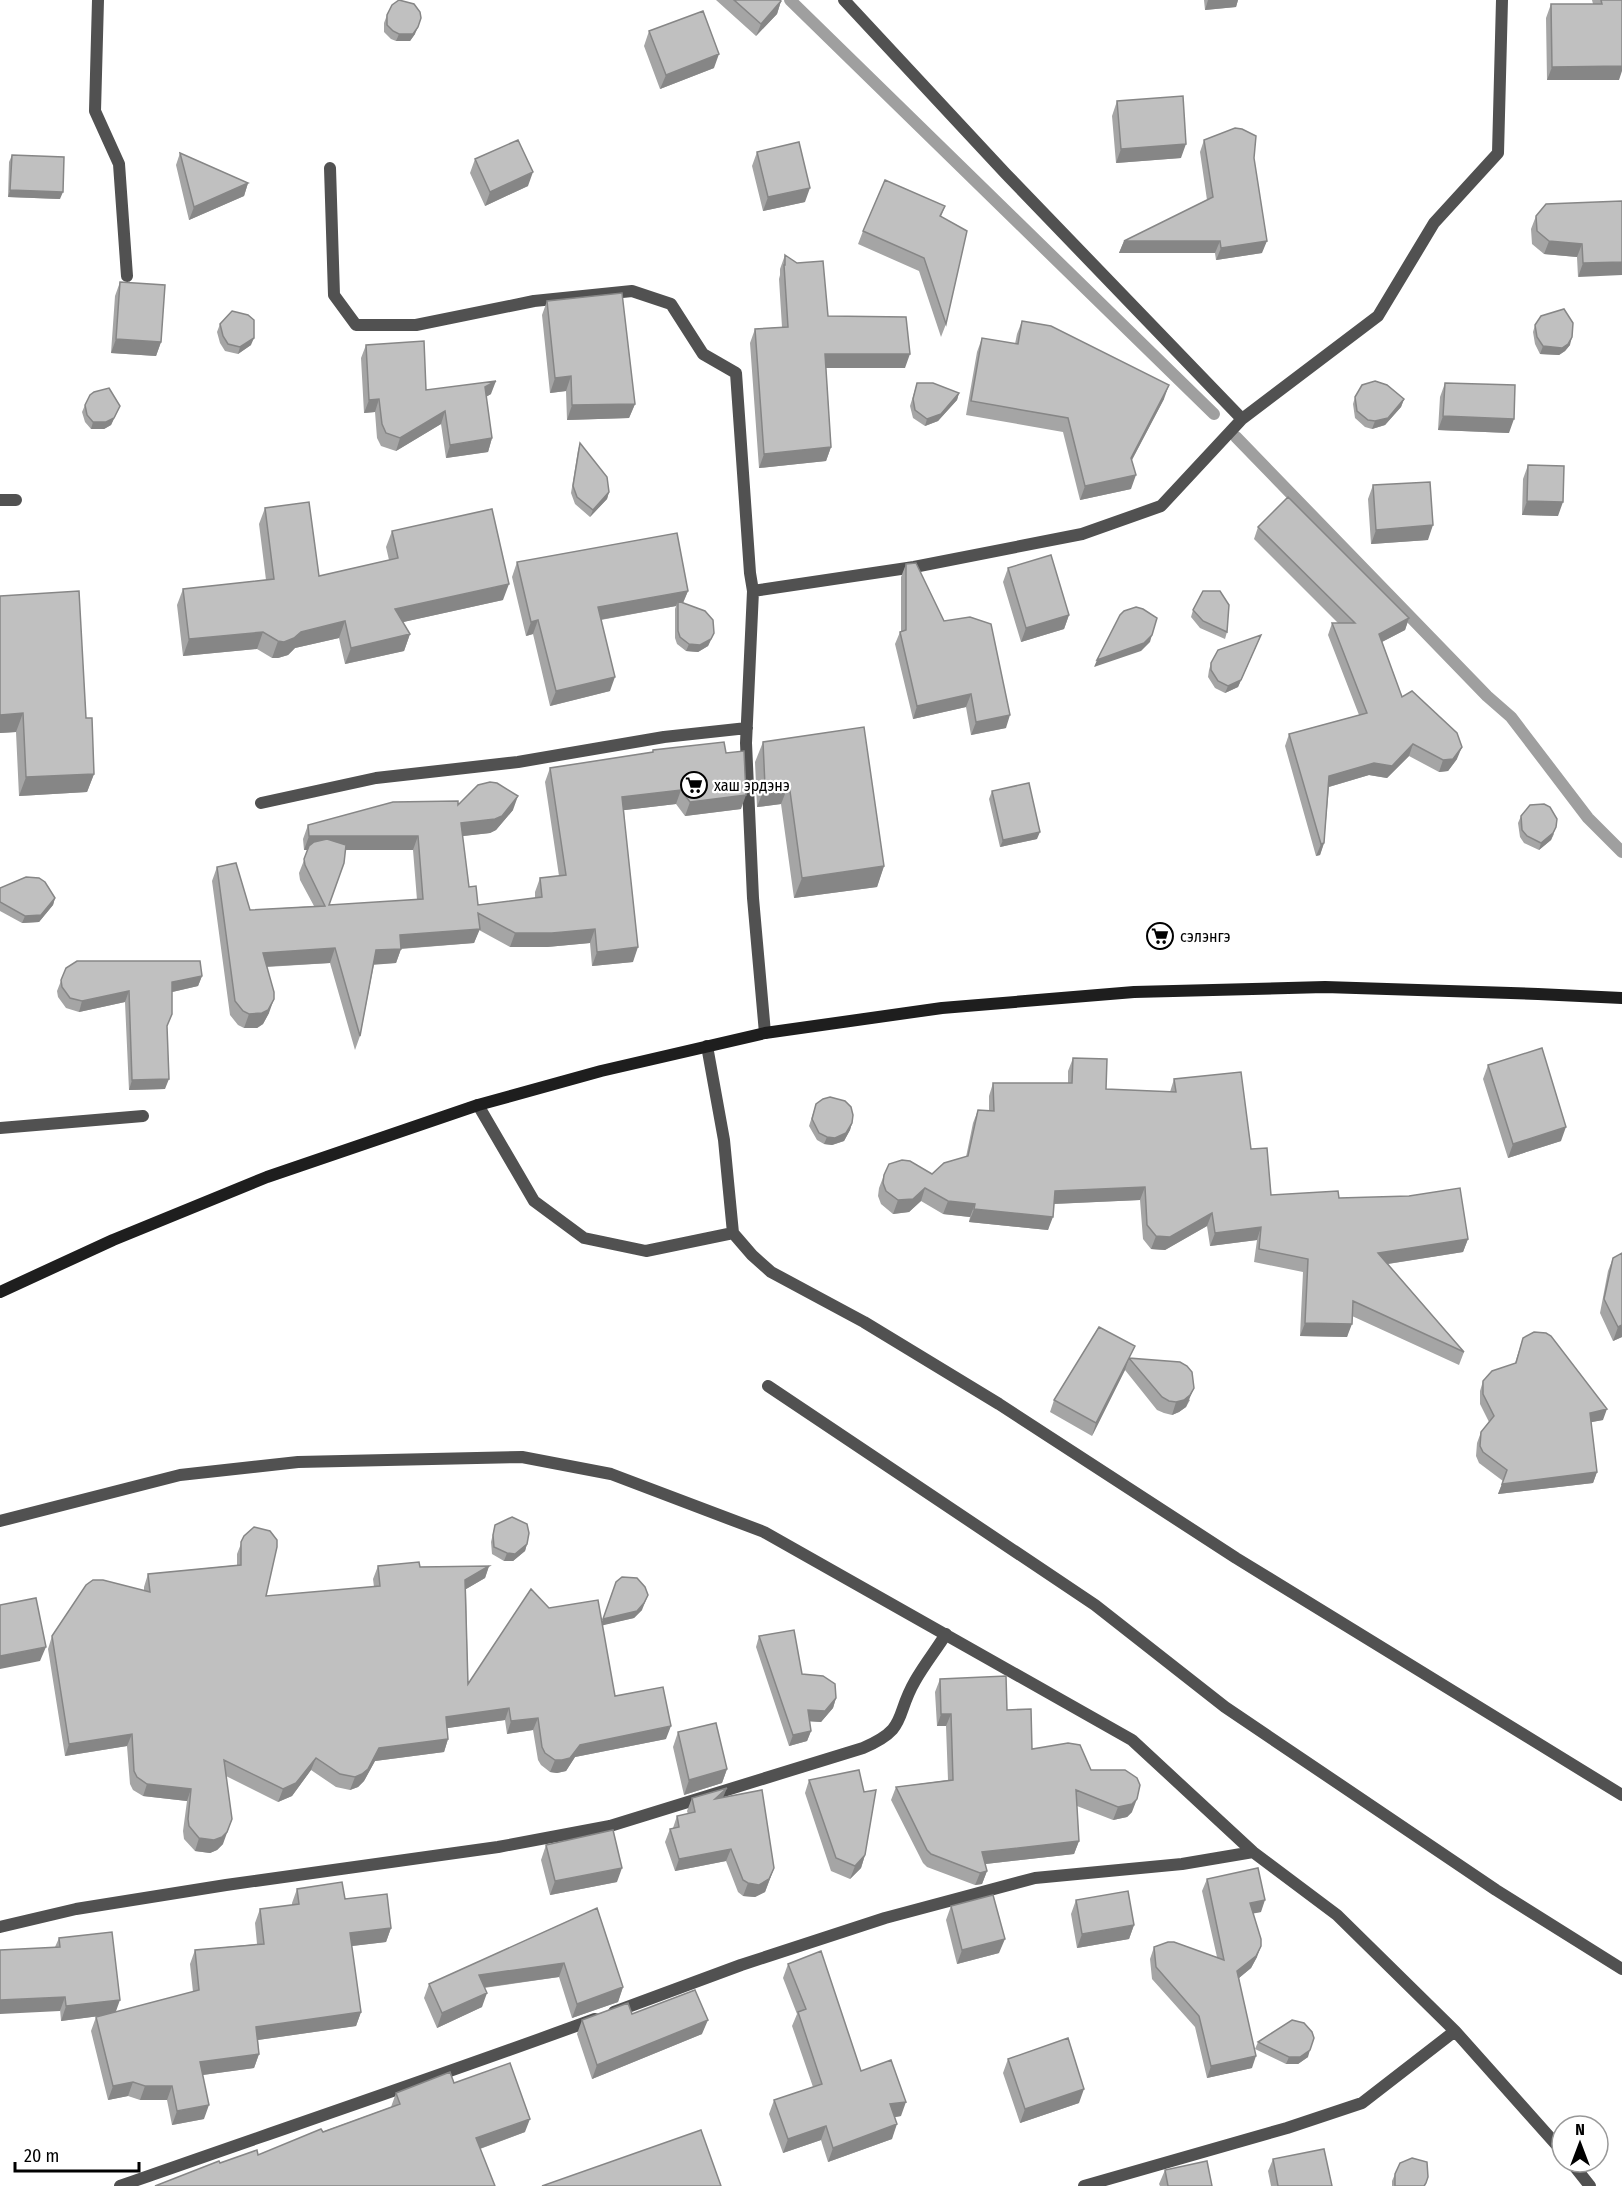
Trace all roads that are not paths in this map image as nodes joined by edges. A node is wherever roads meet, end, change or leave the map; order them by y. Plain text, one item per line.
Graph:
1 (98, 0) edge
2 (844, 0) edge
3 (1502, 0) edge
4 (330, 168) dead end
5 (127, 276) dead end
6 (1242, 419) junction
7 (0, 500) edge
8 (16, 500) dead end
9 (753, 591) junction
10 (747, 728) junction
11 (261, 803) dead end
12 (1622, 998) edge
13 (765, 1033) junction
14 (707, 1046) junction
15 (478, 1105) junction
16 (142, 1116) dead end
17 (0, 1128) edge
18 (733, 1233) junction
19 (0, 1292) edge
20 (768, 1386) dead end
21 (0, 1521) edge
22 (946, 1634) junction
23 (1622, 1795) edge
24 (1253, 1852) junction
25 (0, 1927) edge
26 (1622, 1969) edge
27 (1455, 2031) junction
28 (1550, 2138) edge
29 (1580, 2174) edge
30 (120, 2186) edge
31 (1084, 2186) edge
32 (1590, 2186) edge

1 - 5 street
2 - 6 street
3 - 6 street
4 - 9 street
6 - 9 street
7 - 8 street
9 - 10 street
10 - 11 street
10 - 13 street
12 - 13 main road
13 - 14 main road
14 - 15 main road
14 - 18 street
15 - 18 street
15 - 19 main road
16 - 17 street
18 - 23 street
20 - 26 street
21 - 22 street
22 - 24 street
22 - 25 street
24 - 27 street
24 - 30 street
27 - 28 street
27 - 31 street
29 - 32 street

